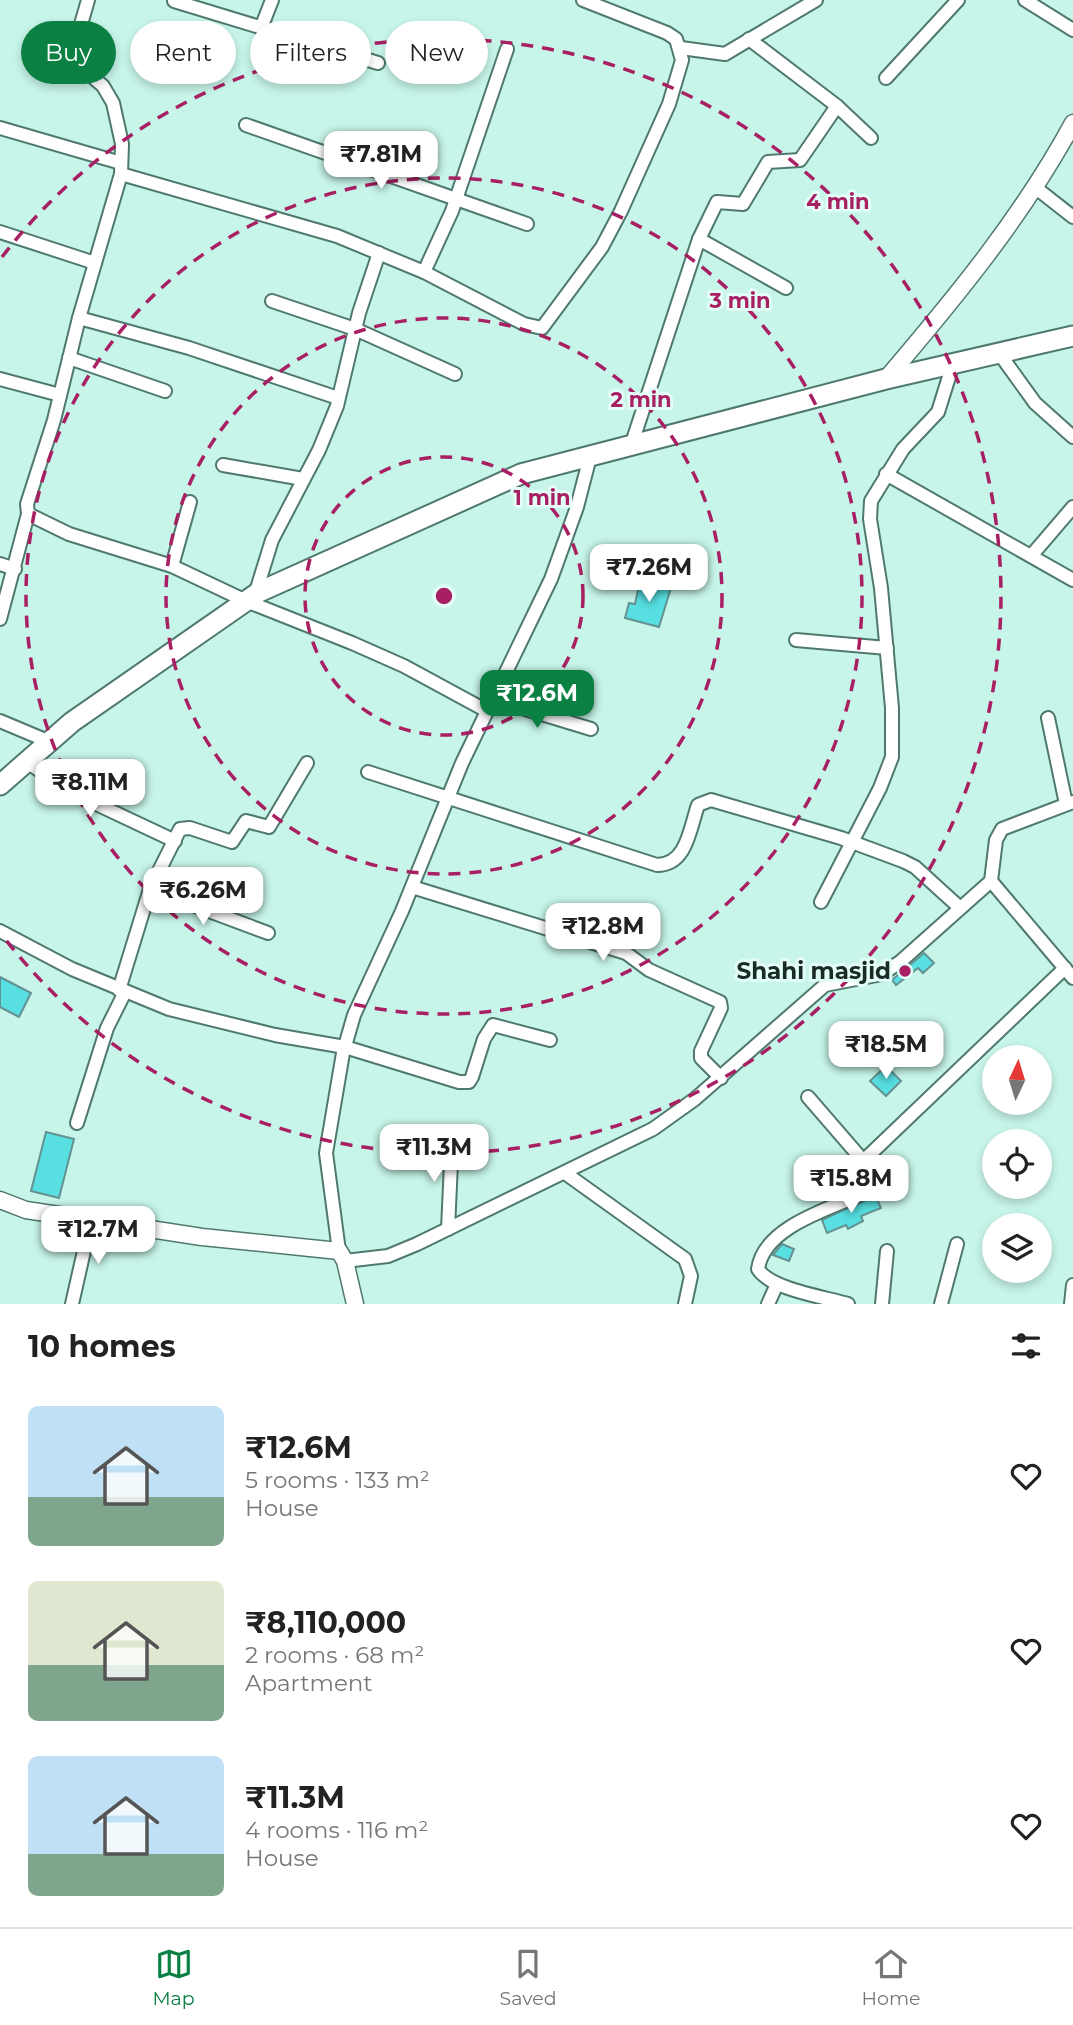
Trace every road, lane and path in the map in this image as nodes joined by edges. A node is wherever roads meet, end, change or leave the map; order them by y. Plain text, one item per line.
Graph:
1 (88, 0) edge
2 (272, 0) edge
3 (583, 0) edge
4 (816, 0) edge
5 (958, 0) edge
6 (1025, 0) edge
7 (174, 1) edge
8 (264, 21) edge
9 (250, 25) edge
10 (1073, 30) edge
11 (749, 39) junction
12 (681, 48) junction
13 (507, 49) dead end
14 (371, 61) edge
15 (378, 63) dead end
16 (886, 78) dead end
17 (837, 106) junction
18 (1073, 123) edge
19 (246, 125) dead end
20 (0, 128) edge
21 (871, 138) dead end
22 (121, 169) junction
23 (1036, 188) junction
24 (456, 200) junction
25 (1073, 216) edge
26 (527, 225) dead end
27 (0, 232) edge
28 (699, 239) junction
29 (379, 253) junction
30 (95, 263) junction
31 (424, 272) junction
32 (786, 288) dead end
33 (272, 301) dead end
34 (79, 318) junction
35 (355, 329) junction
36 (1073, 336) edge
37 (999, 353) junction
38 (69, 358) junction
39 (953, 364) junction
40 (455, 374) dead end
41 (0, 379) edge
42 (886, 379) junction
43 (165, 391) dead end
44 (60, 396) junction
45 (338, 398) junction
46 (1073, 437) edge
47 (632, 443) junction
48 (591, 453) junction
49 (223, 465) dead end
50 (886, 474) junction
51 (303, 479) junction
52 (190, 502) dead end
53 (1073, 507) edge
54 (28, 514) junction
55 (1031, 556) junction
56 (0, 564) edge
57 (172, 566) junction
58 (15, 569) junction
59 (1073, 580) edge
60 (251, 598) junction
61 (0, 619) edge
62 (796, 639) dead end
63 (887, 648) junction
64 (489, 705) junction
65 (1048, 718) dead end
66 (0, 721) edge
67 (591, 729) dead end
68 (50, 742) junction
69 (27, 762) junction
70 (307, 763) dead end
71 (368, 772) dead end
72 (0, 785) edge
73 (448, 798) junction
74 (1070, 803) edge
75 (174, 841) junction
76 (851, 842) junction
77 (991, 881) junction
78 (412, 887) junction
79 (150, 889) junction
80 (821, 902) dead end
81 (959, 907) junction
82 (0, 931) edge
83 (268, 933) dead end
84 (1069, 973) edge
85 (122, 991) junction
86 (550, 1040) dead end
87 (345, 1047) junction
88 (721, 1078) junction
89 (808, 1097) dead end
90 (77, 1123) dead end
91 (452, 1141) dead end
92 (862, 1162) junction
93 (565, 1173) junction
94 (0, 1199) edge
95 (91, 1220) junction
96 (448, 1229) junction
97 (957, 1244) dead end
98 (887, 1251) dead end
99 (342, 1256) junction
100 (777, 1284) junction
101 (1073, 1285) edge
102 (72, 1304) edge
103 (355, 1304) edge
104 (685, 1304) edge
105 (768, 1304) edge
106 (848, 1304) edge
107 (882, 1304) edge
108 (942, 1304) edge
109 (1071, 1304) edge

1 - 22 street
2 - 8 street
3 - 12 street
4 - 11 street
5 - 16 street
6 - 10 street
7 - 9 street
11 - 12 street
11 - 17 street
12 - 31 street
13 - 24 street
14 - 15 street
17 - 21 street
17 - 28 street
18 - 23 street
19 - 24 street
20 - 22 street
22 - 29 street
22 - 30 street
23 - 25 street
23 - 42 street
24 - 26 street
24 - 31 street
27 - 30 street
28 - 32 street
28 - 47 street
29 - 31 street
29 - 35 street
30 - 34 street
33 - 35 street
34 - 38 street
34 - 45 street
35 - 40 street
35 - 45 street
36 - 37 main road
37 - 39 main road
37 - 46 street
38 - 43 street
38 - 44 street
39 - 42 main road
39 - 50 street
41 - 44 street
42 - 47 main road
44 - 54 street
45 - 51 street
47 - 48 main road
48 - 60 main road
48 - 64 street
49 - 51 street
50 - 55 street
50 - 63 street
51 - 60 street
52 - 57 street
53 - 55 street
54 - 57 street
54 - 58 street
55 - 59 street
56 - 58 street
57 - 60 street
58 - 61 street
60 - 64 street
60 - 68 main road
62 - 63 street
63 - 76 street
64 - 67 street
64 - 73 street
65 - 74 street
66 - 68 street
68 - 69 main road
69 - 72 main road
69 - 75 street
70 - 75 street
71 - 73 street
73 - 76 street
73 - 78 street
74 - 77 street
75 - 79 street
76 - 80 street
76 - 81 street
77 - 81 street
77 - 84 street
78 - 87 street
78 - 88 street
79 - 83 street
79 - 85 street
81 - 88 street
82 - 85 street
84 - 92 street
85 - 87 street
85 - 90 street
86 - 87 street
87 - 99 street
88 - 93 street
89 - 92 street
91 - 96 street
92 - 100 street
93 - 96 street
93 - 104 street
94 - 95 street
95 - 99 street
95 - 102 street
96 - 99 street
97 - 108 street
98 - 107 street
99 - 103 street
100 - 105 street
100 - 106 street
101 - 109 street

